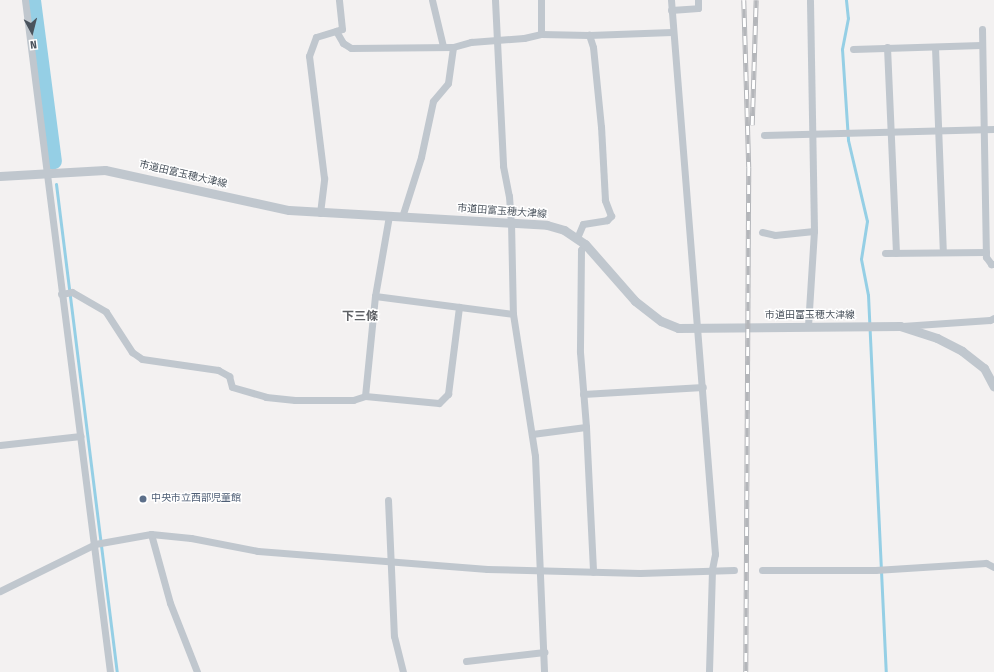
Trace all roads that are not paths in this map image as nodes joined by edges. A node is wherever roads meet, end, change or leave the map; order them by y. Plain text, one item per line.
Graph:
1 (25, 0) edge
2 (339, 0) edge
3 (432, 0) edge
4 (496, 0) edge
5 (541, 0) edge
6 (671, 0) edge
7 (698, 0) edge
8 (810, 0) edge
9 (671, 10) junction
10 (982, 29) dead end
11 (336, 31) junction
12 (672, 32) junction
13 (541, 34) junction
14 (589, 35) junction
15 (496, 39) junction
16 (981, 45) junction
17 (443, 46) junction
18 (935, 47) junction
19 (453, 48) junction
20 (887, 48) junction
21 (853, 49) dead end
22 (984, 129) junction
23 (994, 129) edge
24 (938, 130) junction
25 (890, 132) junction
26 (764, 134) dead end
27 (814, 134) junction
28 (46, 173) junction
29 (0, 176) edge
30 (320, 213) junction
31 (389, 216) junction
32 (402, 217) junction
33 (511, 222) junction
34 (814, 231) junction
35 (762, 232) dead end
36 (581, 241) junction
37 (942, 252) junction
38 (986, 252) junction
39 (885, 253) dead end
40 (896, 253) junction
41 (994, 264) edge
42 (62, 294) junction
43 (375, 296) junction
44 (459, 307) junction
45 (512, 314) junction
46 (994, 318) edge
47 (808, 326) junction
48 (900, 326) junction
49 (698, 328) junction
50 (703, 387) junction
51 (994, 387) edge
52 (584, 394) junction
53 (365, 396) junction
54 (586, 427) junction
55 (532, 434) junction
56 (80, 436) junction
57 (0, 445) edge
58 (388, 500) dead end
59 (151, 534) junction
60 (96, 544) junction
61 (390, 560) junction
62 (994, 567) edge
63 (712, 570) junction
64 (734, 570) dead end
65 (762, 570) dead end
66 (540, 571) junction
67 (593, 572) junction
68 (0, 591) edge
69 (544, 652) junction
70 (466, 661) dead end
71 (110, 672) edge
72 (197, 672) edge
73 (403, 672) edge
74 (544, 672) edge
75 (709, 672) edge

1 - 28 street
2 - 11 street
3 - 17 street
4 - 15 street
5 - 13 street
6 - 9 street
7 - 9 street
8 - 27 street
9 - 12 street
10 - 16 street
11 - 17 street
11 - 30 street
12 - 14 street
12 - 49 street
13 - 14 street
13 - 15 street
14 - 36 street
15 - 19 street
15 - 33 street
16 - 18 street
16 - 22 street
17 - 19 street
18 - 20 street
18 - 24 street
19 - 32 street
20 - 21 street
20 - 25 street
22 - 23 street
22 - 24 street
22 - 38 street
24 - 25 street
24 - 37 street
25 - 27 street
25 - 40 street
26 - 27 street
27 - 34 street
28 - 29 street, 市道田富玉穂大津線
28 - 30 street, 市道田富玉穂大津線
28 - 42 street
30 - 31 street, 市道田富玉穂大津線
31 - 32 street, 市道田富玉穂大津線
31 - 43 street
32 - 33 street, 市道田富玉穂大津線
33 - 36 street, 市道田富玉穂大津線
33 - 45 street
34 - 35 street
34 - 47 street
36 - 49 street, 市道田富玉穂大津線
36 - 52 street
37 - 38 street
37 - 40 street
38 - 41 street
39 - 40 street
42 - 53 street
42 - 56 street
43 - 44 street
43 - 53 street
44 - 45 street
44 - 53 street
45 - 55 street
46 - 48 street
47 - 48 street, 市道田富玉穂大津線
47 - 49 street, 市道田富玉穂大津線
48 - 51 street, 市道田富玉穂大津線
49 - 50 street
50 - 52 street
50 - 63 street
52 - 54 street
54 - 55 street
54 - 67 street
55 - 66 street
56 - 57 street
56 - 60 street
58 - 61 street
59 - 60 street
59 - 61 street
59 - 72 street
60 - 68 street
60 - 71 street
61 - 66 street
61 - 73 street
62 - 65 street
63 - 64 street
63 - 67 street
63 - 75 street
66 - 67 street
66 - 69 street
69 - 70 street
69 - 74 street

